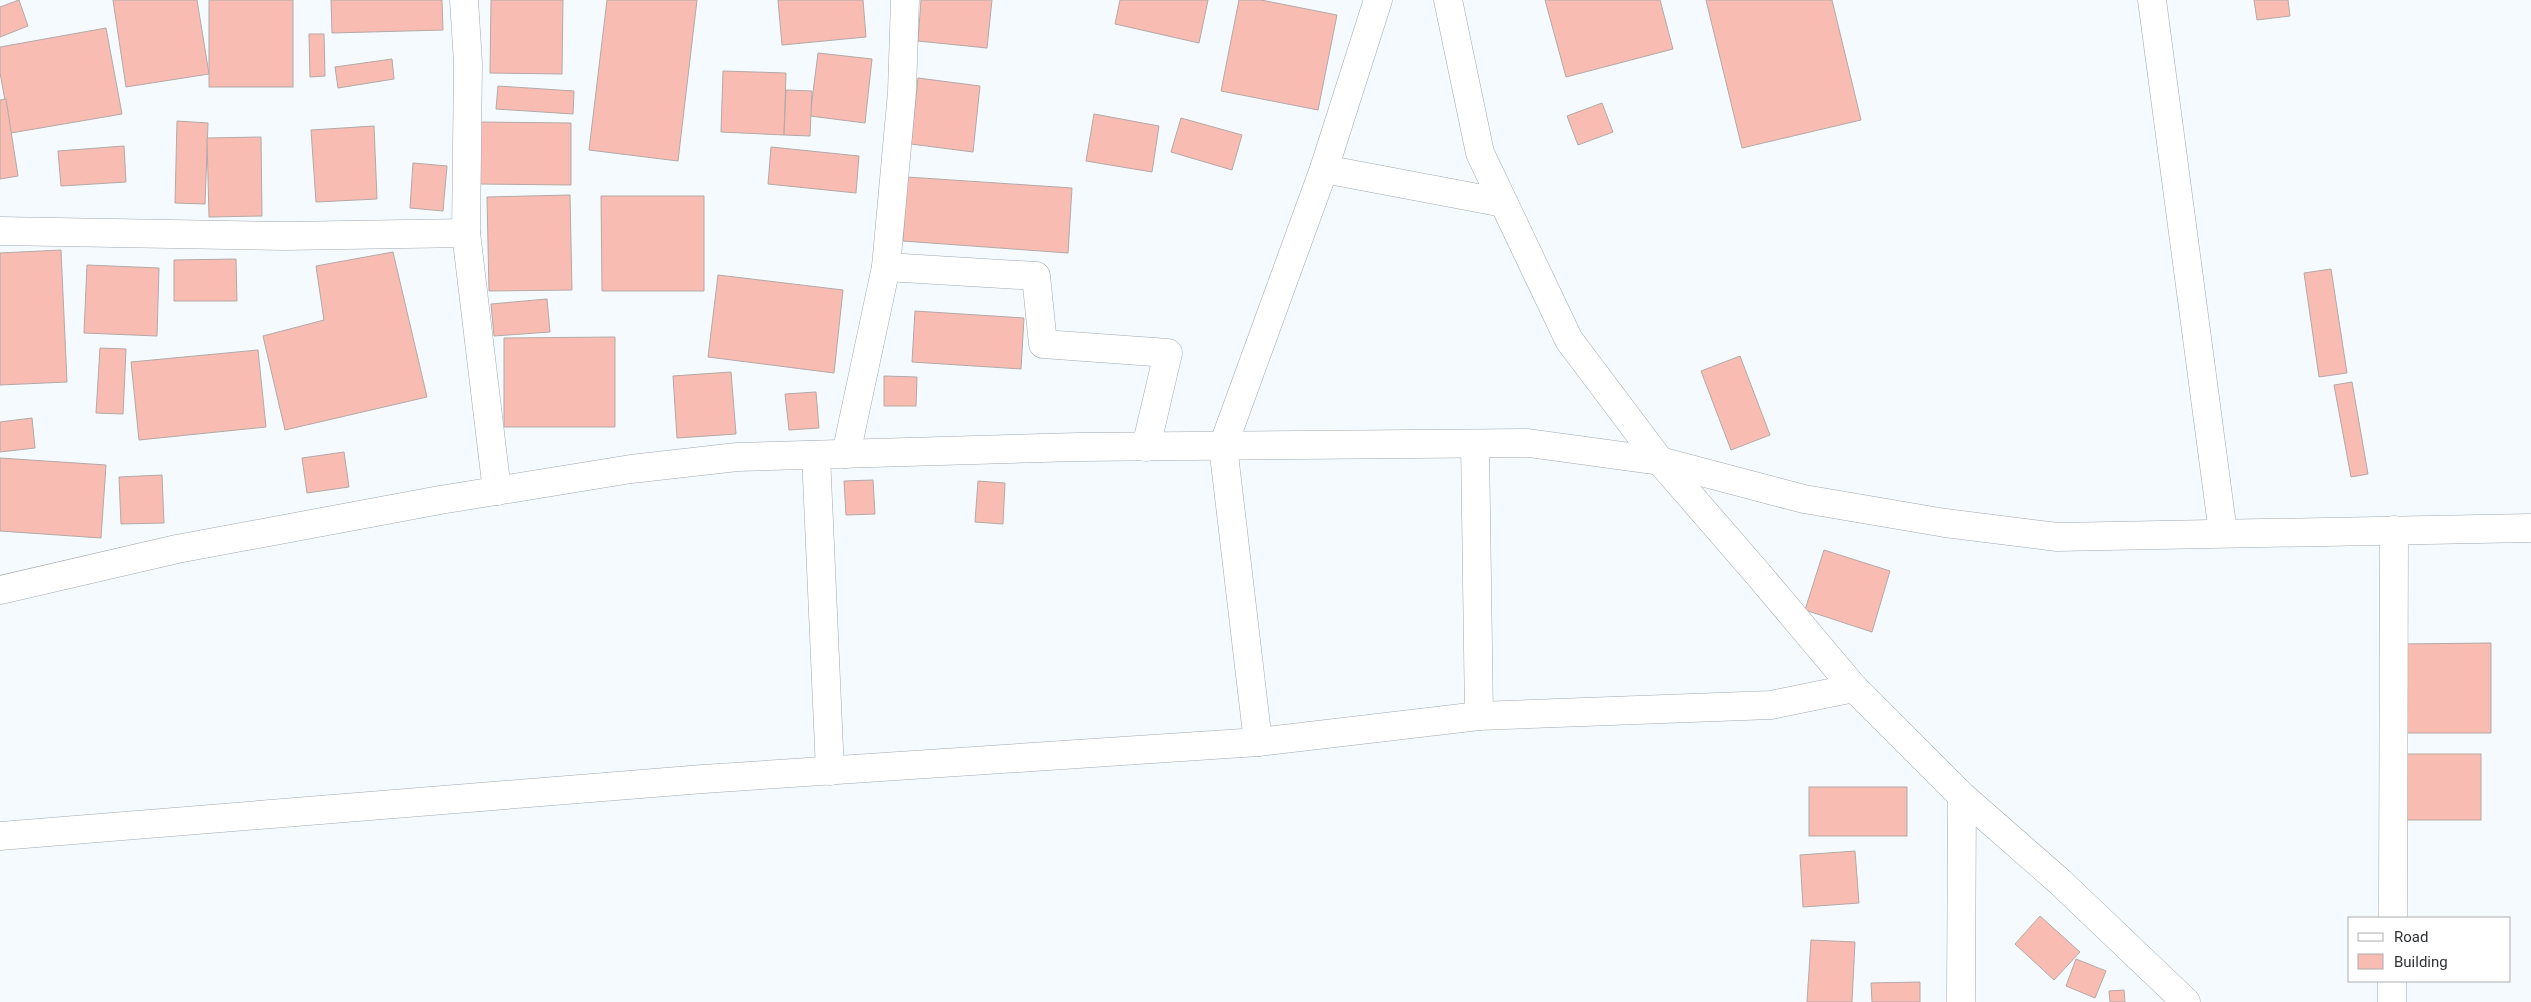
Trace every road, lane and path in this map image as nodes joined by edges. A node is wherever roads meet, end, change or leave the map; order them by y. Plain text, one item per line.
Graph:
1 (464, 0) edge
2 (905, 0) edge
3 (1378, 0) edge
4 (1448, 0) edge
5 (2152, 0) edge
6 (1324, 168) junction
7 (1504, 203) junction
8 (0, 231) edge
9 (466, 232) junction
10 (886, 267) junction
11 (1475, 444) junction
12 (1223, 446) junction
13 (1146, 447) junction
14 (846, 454) junction
15 (816, 455) junction
16 (1660, 461) junction
17 (496, 491) junction
18 (2531, 528) edge
19 (2394, 530) junction
20 (2223, 533) junction
21 (0, 590) edge
22 (1854, 688) junction
23 (1479, 716) junction
24 (1258, 742) junction
25 (830, 771) junction
26 (1962, 796) junction
27 (0, 836) edge
28 (2393, 917) edge
29 (2392, 982) edge
30 (1961, 1002) edge
31 (2186, 1002) edge
32 (2392, 1002) edge

1 - 9 street
2 - 10 street
3 - 6 street
4 - 7 street
5 - 20 street
6 - 7 street
6 - 12 street
7 - 16 street
8 - 9 street
9 - 17 street
10 - 13 street
10 - 14 street
11 - 12 street
11 - 16 street
11 - 23 street
12 - 13 street
12 - 24 street
13 - 14 street
14 - 15 street
15 - 17 street
15 - 25 street
16 - 20 street
16 - 22 street
17 - 21 street
18 - 19 street
19 - 20 street
19 - 28 street
22 - 23 street
22 - 26 street
23 - 24 street
24 - 25 street
25 - 27 street
26 - 30 street
26 - 31 street
29 - 32 street

